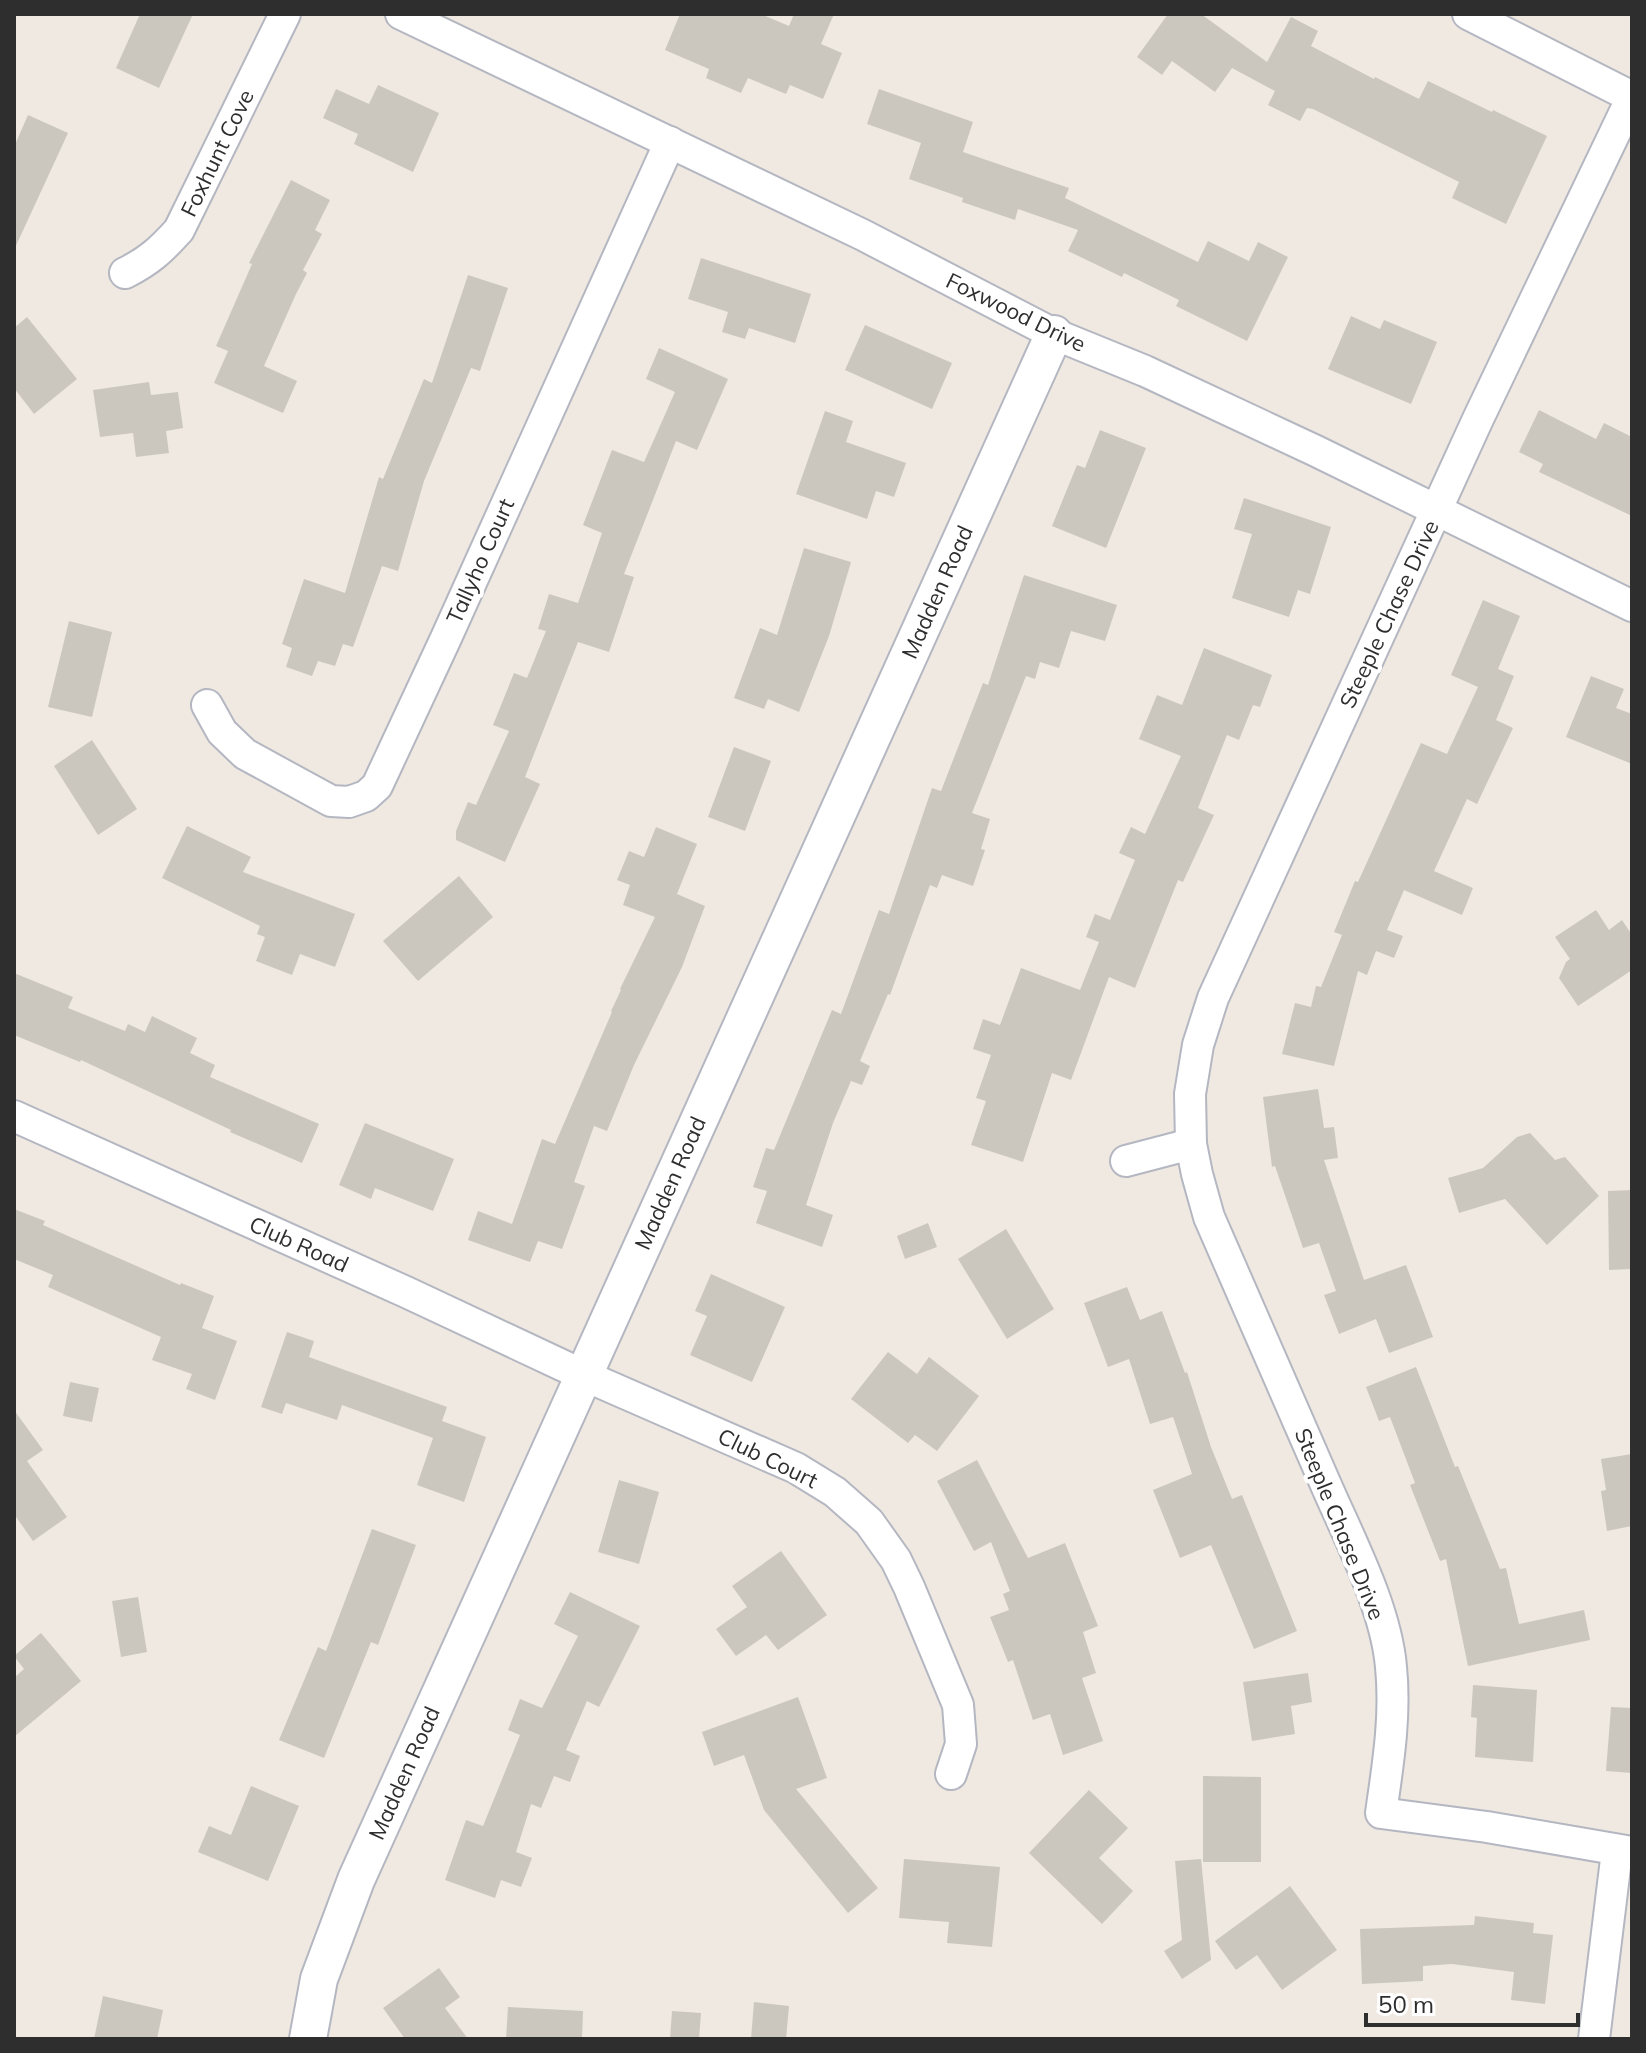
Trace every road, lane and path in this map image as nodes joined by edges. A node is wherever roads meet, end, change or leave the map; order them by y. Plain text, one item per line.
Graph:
1 (285, 14) edge
2 (401, 14) edge
3 (1468, 14) edge
4 (1632, 97) edge
5 (670, 142) junction
6 (125, 273) dead end
7 (1054, 334) junction
8 (1436, 510) junction
9 (1632, 606) edge
10 (207, 705) dead end
11 (14, 1116) edge
12 (1191, 1144) junction
13 (1126, 1161) dead end
14 (583, 1375) junction
15 (951, 1774) dead end
16 (1625, 1851) edge
17 (308, 2039) edge
18 (1594, 2039) edge

1 - 6 street, Foxhunt Cove
2 - 5 street, Foxwood Drive
3 - 4 street
4 - 8 street, Steeple Chase Drive
5 - 7 street, Foxwood Drive
5 - 10 street, Tallyho Court
7 - 8 street, Foxwood Drive
7 - 14 street, Madden Road
8 - 9 street, Foxwood Drive
8 - 12 street, Steeple Chase Drive
11 - 14 street, Club Road
12 - 13 street
12 - 16 street, Steeple Chase Drive
14 - 15 street, Club Court
14 - 17 street, Madden Road
16 - 18 street

